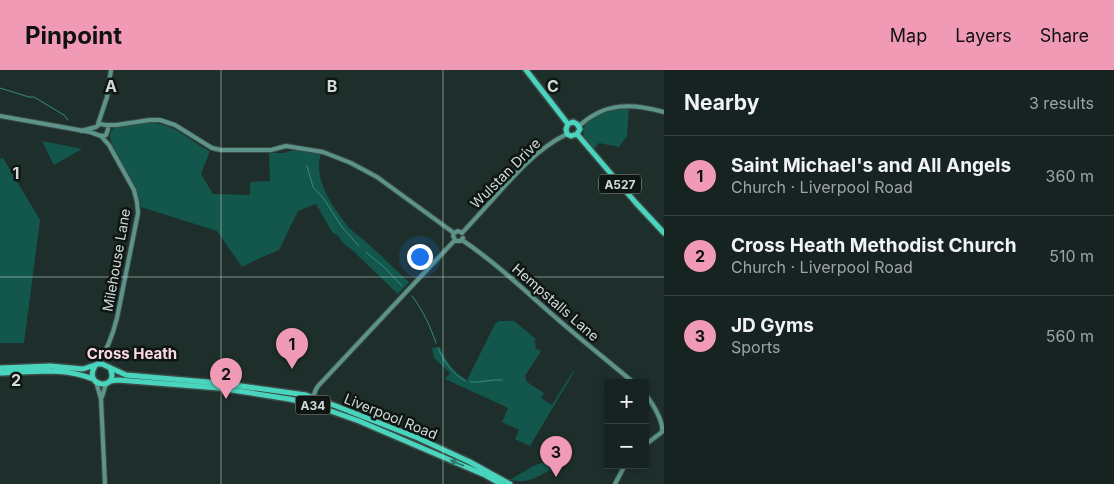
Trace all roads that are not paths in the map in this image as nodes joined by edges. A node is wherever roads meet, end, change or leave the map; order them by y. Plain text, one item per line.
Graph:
1 (111, 70) edge
2 (526, 70) edge
3 (103, 110) junction
4 (664, 112) edge
5 (0, 116) edge
6 (568, 124) junction
7 (97, 126) junction
8 (579, 126) junction
9 (106, 128) junction
10 (81, 131) junction
11 (568, 134) junction
12 (577, 134) junction
13 (99, 135) junction
14 (109, 145) junction
15 (454, 233) junction
16 (462, 233) junction
17 (664, 233) edge
18 (455, 240) junction
19 (462, 240) junction
20 (104, 355) junction
21 (96, 365) junction
22 (108, 367) junction
23 (0, 368) edge
24 (0, 372) edge
25 (629, 379) edge
26 (94, 380) junction
27 (109, 382) junction
28 (101, 399) junction
29 (649, 399) edge
30 (311, 401) junction
31 (649, 442) edge
32 (435, 445) junction
33 (430, 452) junction
34 (622, 469) edge
35 (509, 483) edge
36 (105, 484) edge
37 (501, 484) edge
38 (615, 484) edge

1 - 3 street, Milehouse Lane
2 - 6 highway
3 - 7 street, Milehouse Lane
3 - 9 street, Milehouse Lane
4 - 8 street
5 - 10 street
6 - 8 highway
6 - 11 highway
7 - 9 street
7 - 10 street
7 - 13 street
8 - 12 highway
9 - 13 street
9 - 14 street, Milehouse Lane
9 - 15 street
10 - 13 street
11 - 12 highway
11 - 16 street, Wulstan Drive
12 - 17 highway, A527
13 - 14 street, Milehouse Lane
14 - 20 street, Milehouse Lane
15 - 16 street
15 - 18 street
16 - 19 street
18 - 19 street
18 - 30 street
19 - 25 street, Hempstalls Lane
20 - 21 street, Milehouse Lane
20 - 22 street
21 - 22 highway
21 - 23 highway
21 - 26 highway
22 - 27 highway
22 - 30 highway, Liverpool Road / A34
24 - 26 highway
26 - 27 highway
26 - 28 street
27 - 28 street
27 - 30 highway, Liverpool Road / A34
28 - 36 street
29 - 31 street
30 - 32 highway, Liverpool Road / A34
30 - 33 highway, Liverpool Road / A34
32 - 33 highway
32 - 35 highway, Liverpool Road / A34
37 -> 33 highway, Liverpool Road / A34
34 - 38 street

